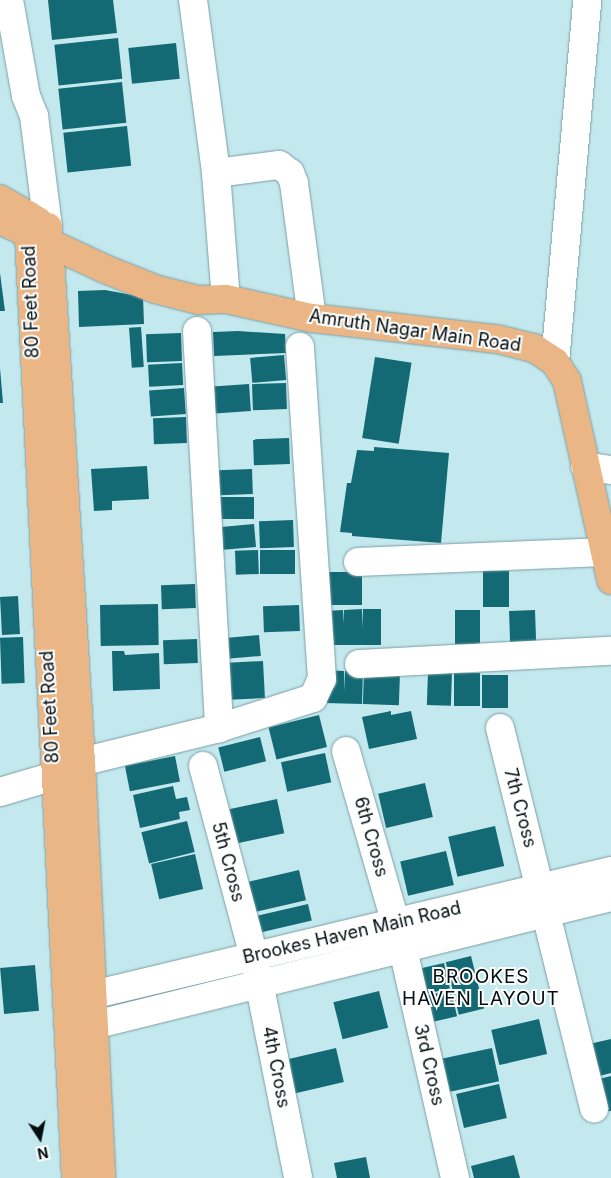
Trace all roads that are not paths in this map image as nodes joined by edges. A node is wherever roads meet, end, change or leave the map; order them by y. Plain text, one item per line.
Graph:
1 (9, 0) edge
2 (193, 0) edge
3 (587, 0) edge
4 (216, 173) junction
5 (0, 199) edge
6 (0, 220) edge
7 (39, 231) junction
8 (226, 299) junction
9 (312, 318) junction
10 (197, 331) dead end
11 (300, 347) dead end
12 (555, 362) junction
13 (598, 468) edge
14 (604, 552) junction
15 (358, 562) dead end
16 (611, 580) edge
17 (611, 651) edge
18 (359, 664) dead end
19 (219, 728) junction
20 (500, 728) dead end
21 (346, 751) dead end
22 (81, 762) junction
23 (203, 766) dead end
24 (54, 776) junction
25 (0, 792) edge
26 (611, 872) edge
27 (611, 897) edge
28 (544, 901) junction
29 (396, 923) junction
30 (403, 948) junction
31 (254, 957) junction
32 (260, 984) junction
33 (92, 995) junction
34 (94, 1025) junction
35 (594, 1110) dead end
36 (76, 1178) edge
37 (101, 1178) edge
38 (298, 1178) edge
39 (455, 1178) edge

1 - 7 street
2 - 4 street
3 - 12 street
4 - 8 street
4 - 9 street
5 - 7 main road, Amruth Nagar Main Road
6 - 7 main road, Amruth Nagar Main Road
7 - 8 main road, Amruth Nagar Main Road
7 - 22 main road, 80 Feet Road
7 - 24 main road, 80 Feet Road
8 - 9 main road, Amruth Nagar Main Road
9 - 12 main road, Amruth Nagar Main Road
10 - 19 street
11 - 19 street
12 - 13 main road, Amruth Nagar Main Road
13 - 14 main road, Amruth Nagar Main Road
14 - 15 street
14 - 16 main road, Amruth Nagar Main Road
17 - 18 street
19 - 22 street
20 - 28 street, 7th Cross
21 - 29 street, 6th Cross
22 - 24 street
22 - 33 main road, 80 Feet Road
23 - 31 street, 5th Cross
24 - 25 street
24 - 36 main road, 80 Feet Road
26 - 28 street, Brookes Haven Main Road
27 - 28 street, Brookes Haven Main Road
28 - 29 street, Brookes Haven Main Road
28 - 30 street, Brookes Haven Main Road
28 - 35 street, 7th Cross
29 - 30 street, 3rd Cross
29 - 31 street, Brookes Haven Main Road
30 - 32 street, Brookes Haven Main Road
30 - 39 street, 3rd Cross
31 - 32 street, 4th Cross
31 - 33 street, Brookes Haven Main Road
32 - 34 street, Brookes Haven Main Road
32 - 38 street, 4th Cross
33 - 34 main road, 80 Feet Road
34 - 37 main road, 80 Feet Road

